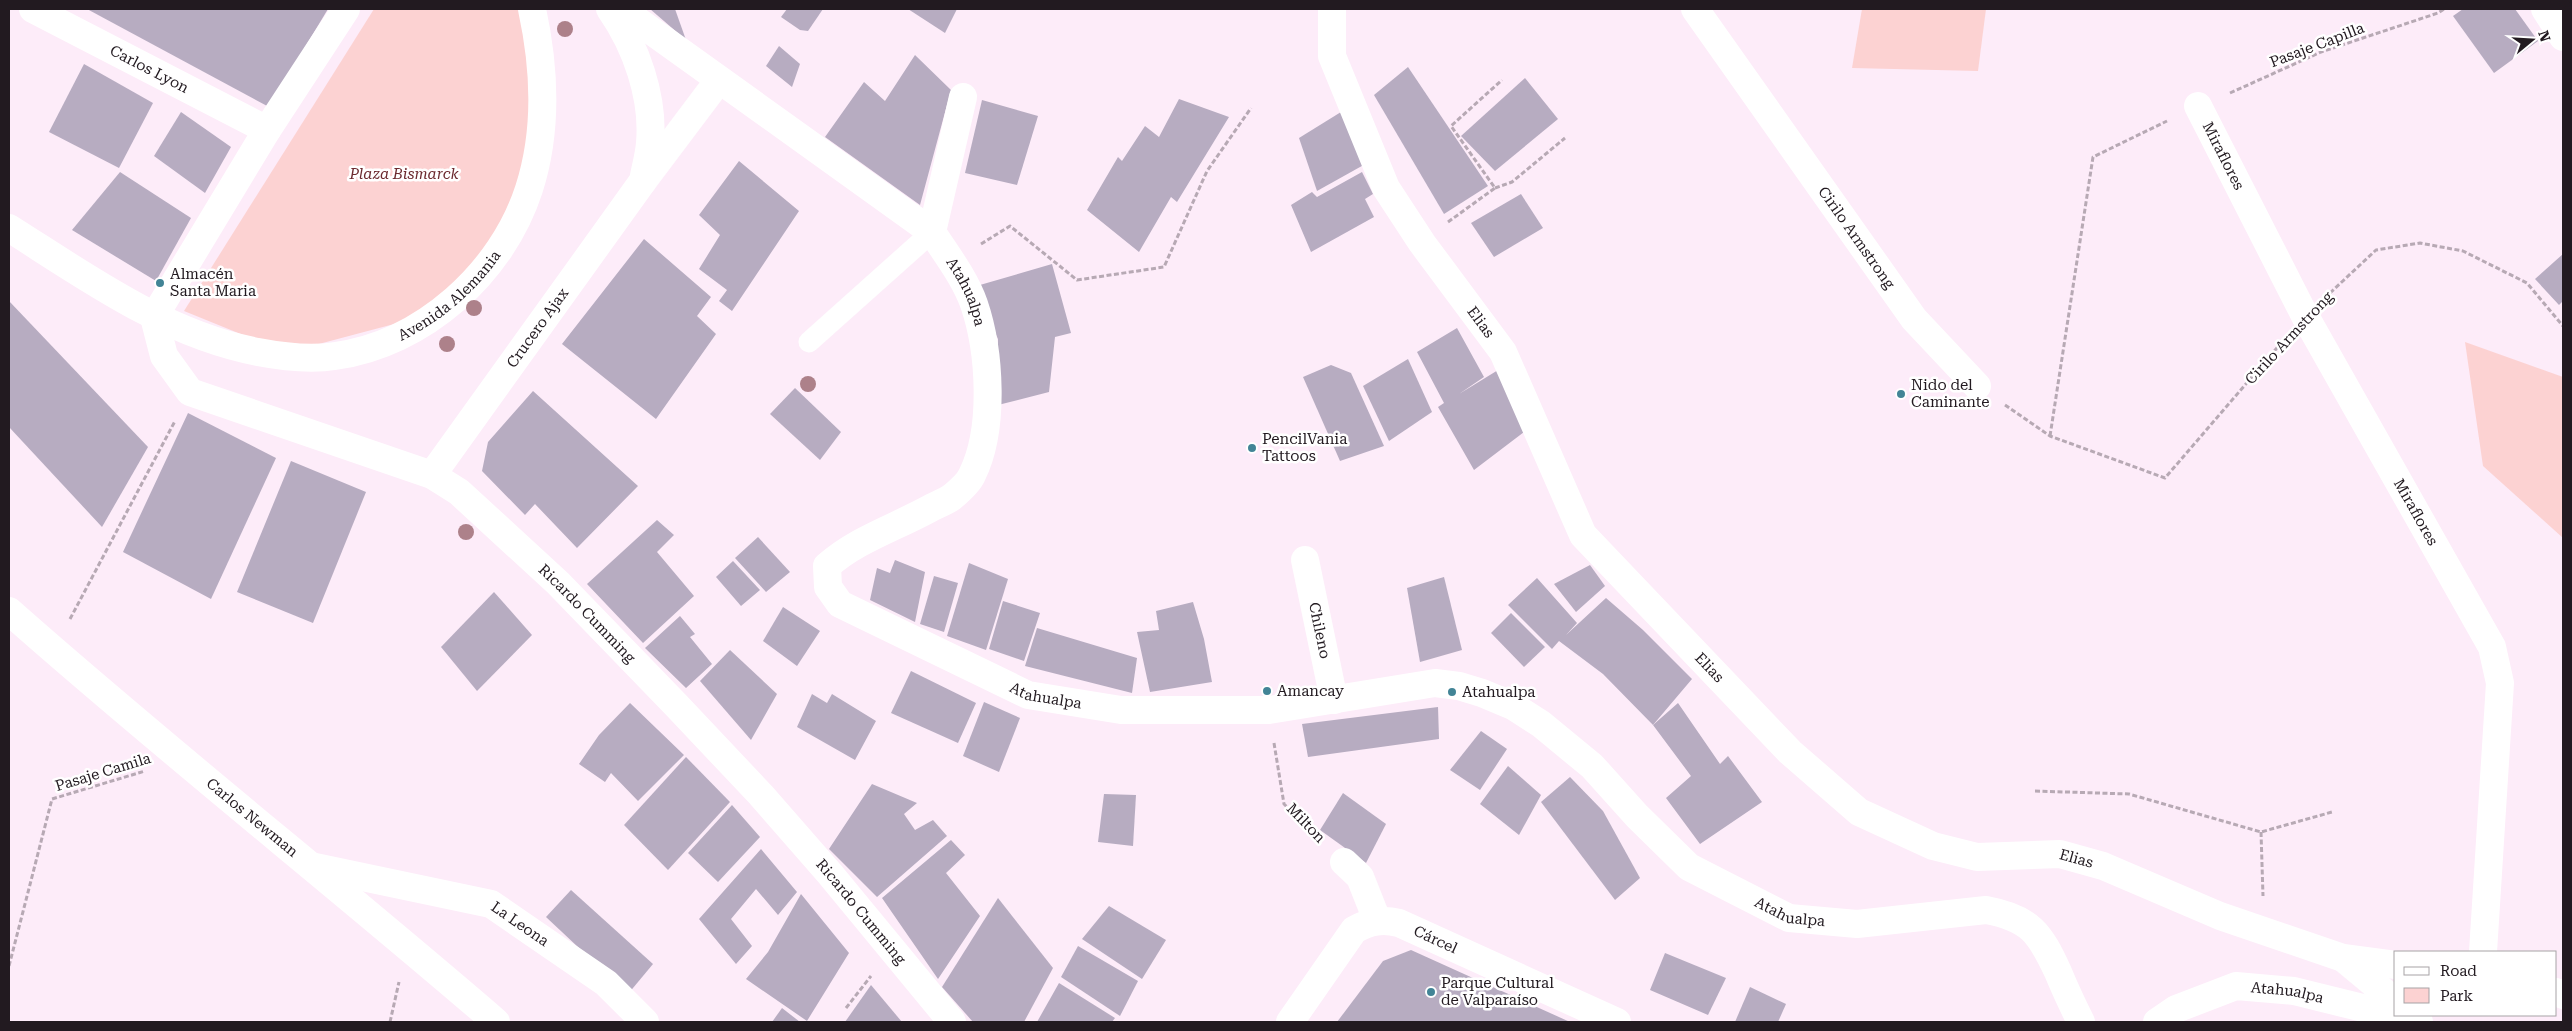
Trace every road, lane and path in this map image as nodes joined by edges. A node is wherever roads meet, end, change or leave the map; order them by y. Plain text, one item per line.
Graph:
1 (33, 9) edge
2 (346, 9) edge
3 (532, 9) edge
4 (610, 9) edge
5 (621, 9) edge
6 (1332, 9) edge
7 (1695, 9) edge
8 (2444, 9) edge
9 (2545, 9) edge
10 (2563, 37) edge
11 (719, 80) junction
12 (1502, 80) dead end
13 (963, 97) dead end
14 (2198, 106) junction
15 (1251, 108) dead end
16 (267, 130) junction
17 (1565, 138) dead end
18 (643, 181) junction
19 (1494, 188) junction
20 (9, 228) edge
21 (932, 232) junction
22 (1422, 243) junction
23 (952, 262) junction
24 (2305, 316) junction
25 (154, 317) junction
26 (2563, 326) edge
27 (809, 342) dead end
28 (1977, 386) joint
29 (190, 392) junction
30 (2050, 436) junction
31 (432, 475) junction
32 (1305, 560) dead end
33 (9, 612) edge
34 (54, 651) junction
35 (1334, 700) junction
36 (1269, 710) junction
37 (181, 760) junction
38 (2034, 791) dead end
39 (2332, 812) dead end
40 (2261, 832) junction
41 (1344, 862) joint
42 (312, 866) junction
43 (2263, 900) dead end
44 (1378, 920) junction
45 (2483, 951) edge
46 (2344, 958) junction
47 (2394, 965) edge
48 (9, 966) edge
49 (2394, 1000) edge
50 (496, 1022) edge
51 (645, 1022) edge
52 (952, 1022) edge
53 (1290, 1022) edge
54 (1617, 1022) edge
55 (2081, 1022) edge
56 (2157, 1022) edge
57 (2391, 1022) edge

1 - 16 street, Carlos Lyon
2 - 16 street
3 - 25 street, Avenida Alemania
4 - 18 street, Crucero Ajax
5 - 11 street, Atahualpa
6 - 22 street, Elias
7 - 28 street, Cirilo Armstrong
8 - 14 path, Pasaje Capilla
9 - 10 street
11 - 18 street, Crucero Ajax
11 - 21 street, Atahualpa
12 - 19 path
13 - 21 street
14 - 24 street, Miraflores
14 - 30 path
15 - 23 path
16 - 25 street
17 - 19 path
18 - 31 street, Crucero Ajax
19 - 22 path
20 - 25 street, Avenida Alemania
21 - 23 street, Atahualpa
21 - 27 lane
22 - 46 street, Elias
23 - 36 street, Atahualpa
24 - 26 path, Cirilo Armstrong
24 - 30 path, Cirilo Armstrong
24 - 45 street, Miraflores
25 - 29 street
28 - 30 path, Cirilo Armstrong
29 - 31 street, Ricardo Cumming
29 - 34 path
31 - 52 street, Ricardo Cumming
32 - 35 street, Chileno
33 - 34 street, Carlos Newman
34 - 37 street, Carlos Newman
35 - 36 street, Atahualpa
35 - 55 street, Atahualpa
36 - 41 path, Milton
37 - 42 street, Carlos Newman
37 - 48 path, Pasaje Camila
38 - 40 path
39 - 40 path
40 - 43 path
41 - 44 street
42 - 50 street, Carlos Newman
42 - 51 street, La Leona
44 - 53 street
44 - 54 street, Cárcel
46 - 47 street, Elias
46 - 49 street
56 - 57 street, Atahualpa

